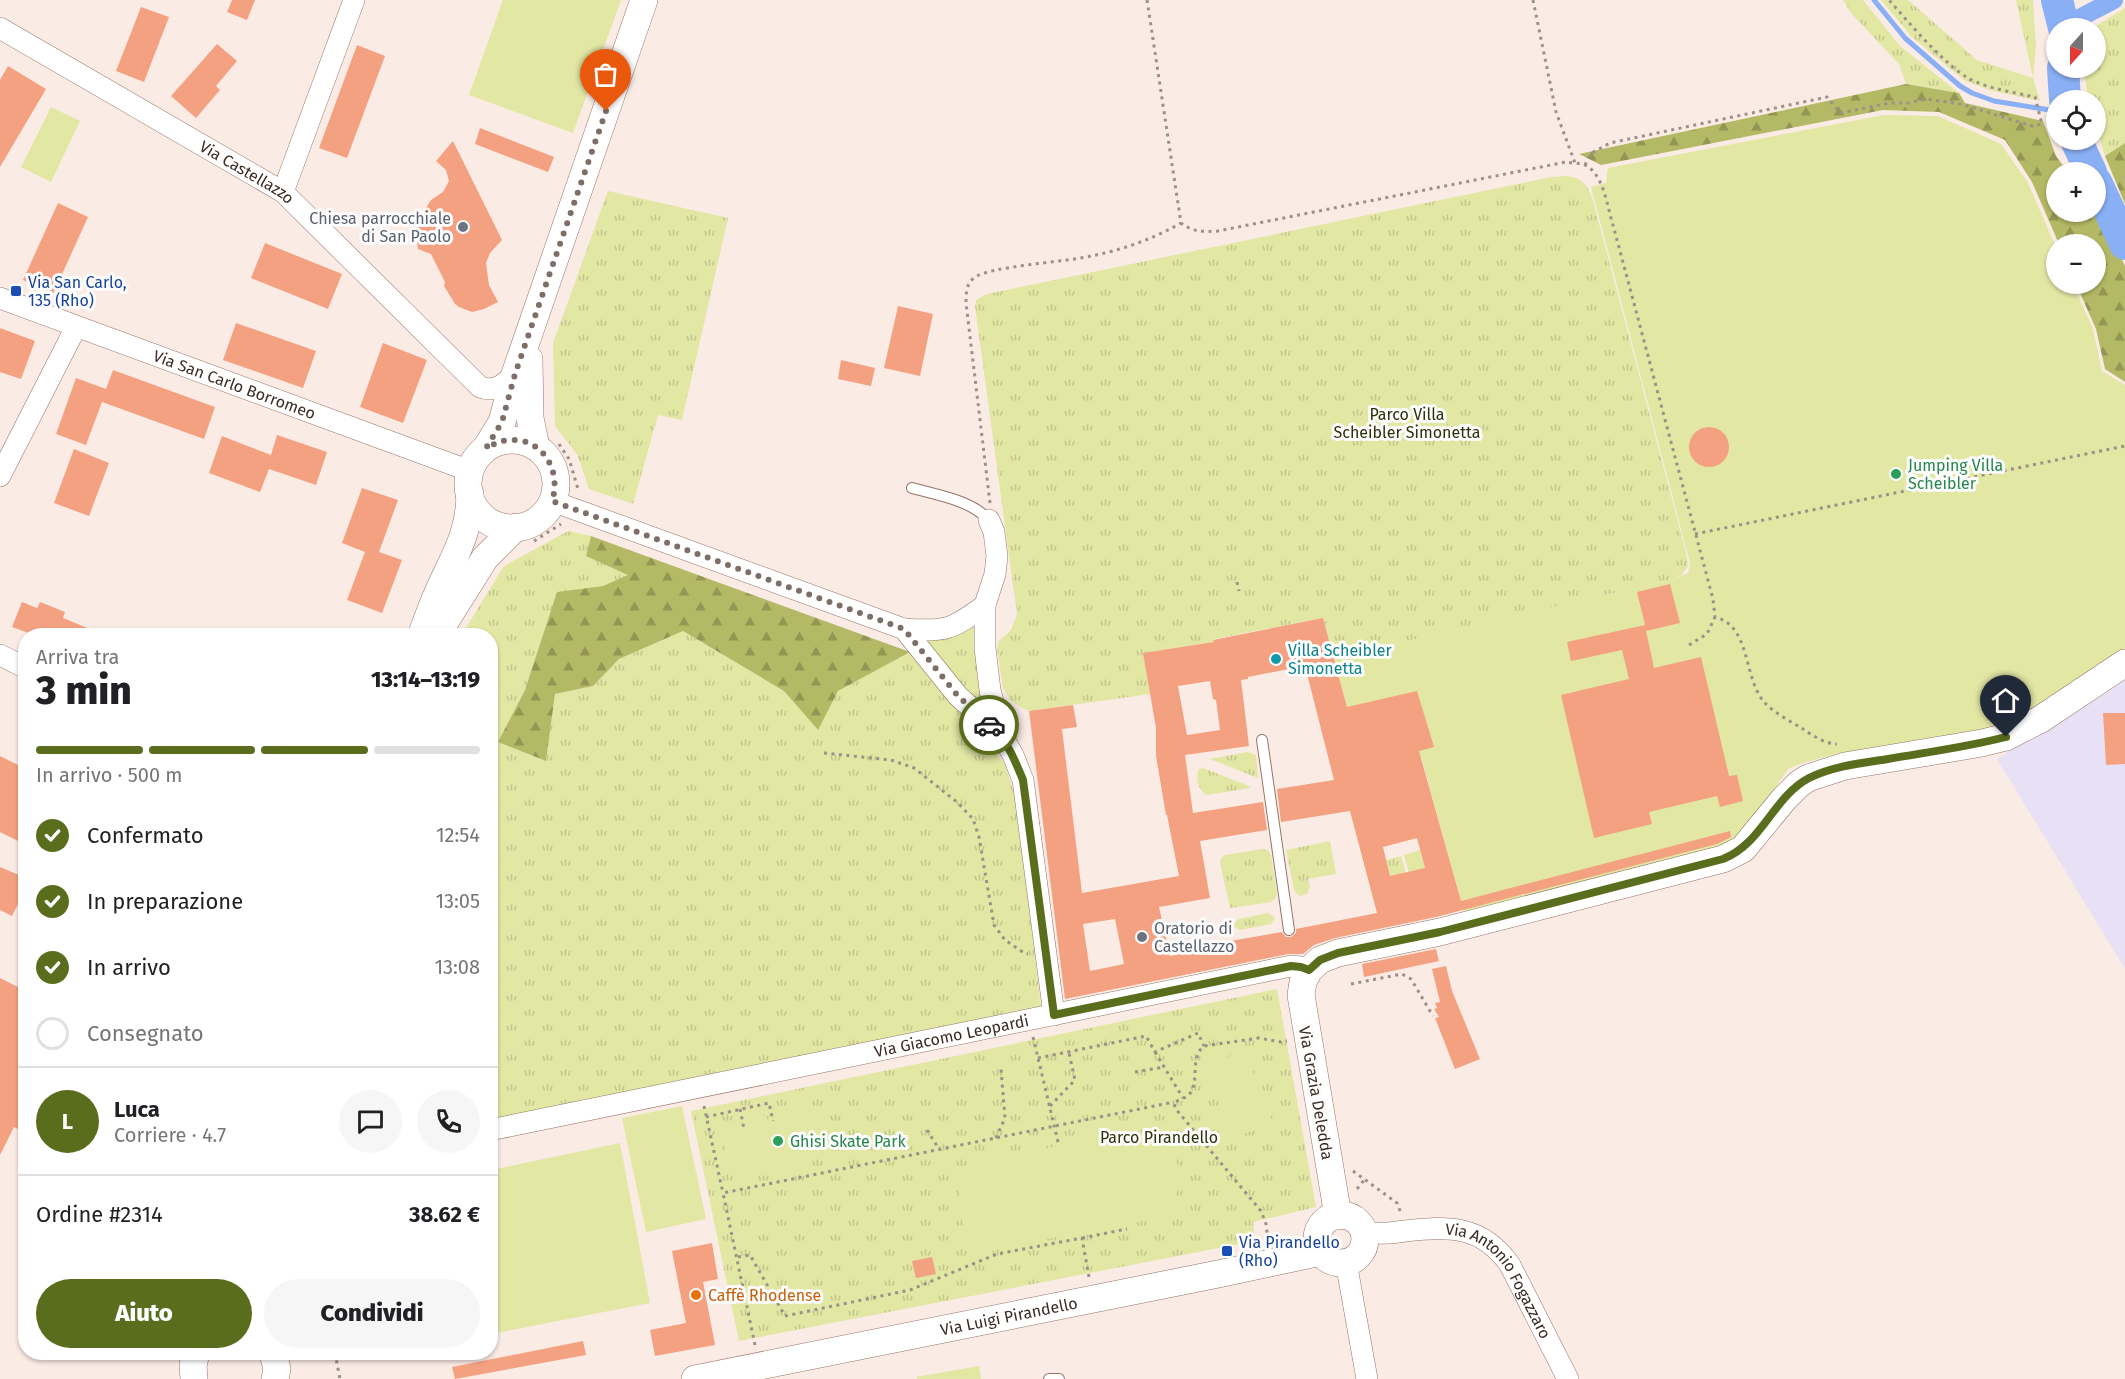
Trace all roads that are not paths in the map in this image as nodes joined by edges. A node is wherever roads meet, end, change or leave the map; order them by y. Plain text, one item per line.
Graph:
1 (354, 0) edge
2 (644, 0) edge
3 (0, 28) edge
4 (283, 192) junction
5 (0, 298) edge
6 (76, 327) junction
7 (529, 333) junction
8 (515, 374) junction
9 (544, 442) junction
10 (486, 448) junction
11 (0, 476) edge
12 (470, 483) junction
13 (912, 488) dead end
14 (552, 501) junction
15 (989, 520) joint
16 (523, 535) junction
17 (985, 605) junction
18 (424, 628) edge
19 (441, 628) edge
20 (904, 629) junction
21 (0, 655) edge
22 (2125, 663) edge
23 (18, 664) edge
24 (1002, 736) junction
25 (1262, 740) dead end
26 (1289, 930) dead end
27 (1300, 965) junction
28 (1054, 1015) junction
29 (498, 1128) edge
30 (1338, 1216) junction
31 (1372, 1239) junction
32 (1321, 1252) junction
33 (1355, 1266) junction
34 (194, 1360) edge
35 (274, 1360) edge
36 (194, 1379) edge
37 (275, 1379) edge
38 (695, 1379) edge
39 (1049, 1379) edge
40 (1059, 1379) edge
41 (1367, 1379) edge
42 (1568, 1379) edge

1 - 4 street
2 - 7 street
3 - 4 street, Via Castellazzo
4 - 8 street, Via Castellazzo
5 - 6 street, Via San Carlo Borromeo
6 - 11 street
6 - 12 street, Via San Carlo Borromeo
7 - 8 street
7 - 9 street
8 - 10 street
9 - 10 street
9 - 14 street
10 - 12 street
12 - 16 street
12 - 18 street
13 - 15 lane
14 - 16 street
14 - 20 street
15 - 17 street
16 - 19 street
17 - 20 street
17 - 24 street
20 - 24 street
21 - 23 street
22 - 27 street, Via Giacomo Leopardi
24 - 28 street
25 - 26 lane
27 - 28 street, Via Giacomo Leopardi
27 - 30 street, Via Grazia Deledda
28 - 29 street, Via Giacomo Leopardi
30 - 31 street
30 - 32 street
31 - 33 street
31 - 42 street, Via Antonio Fogazzaro
32 - 33 street
32 - 38 street, Via Luigi Pirandello
33 - 41 street
34 - 36 street
35 - 37 street
39 - 40 lane

